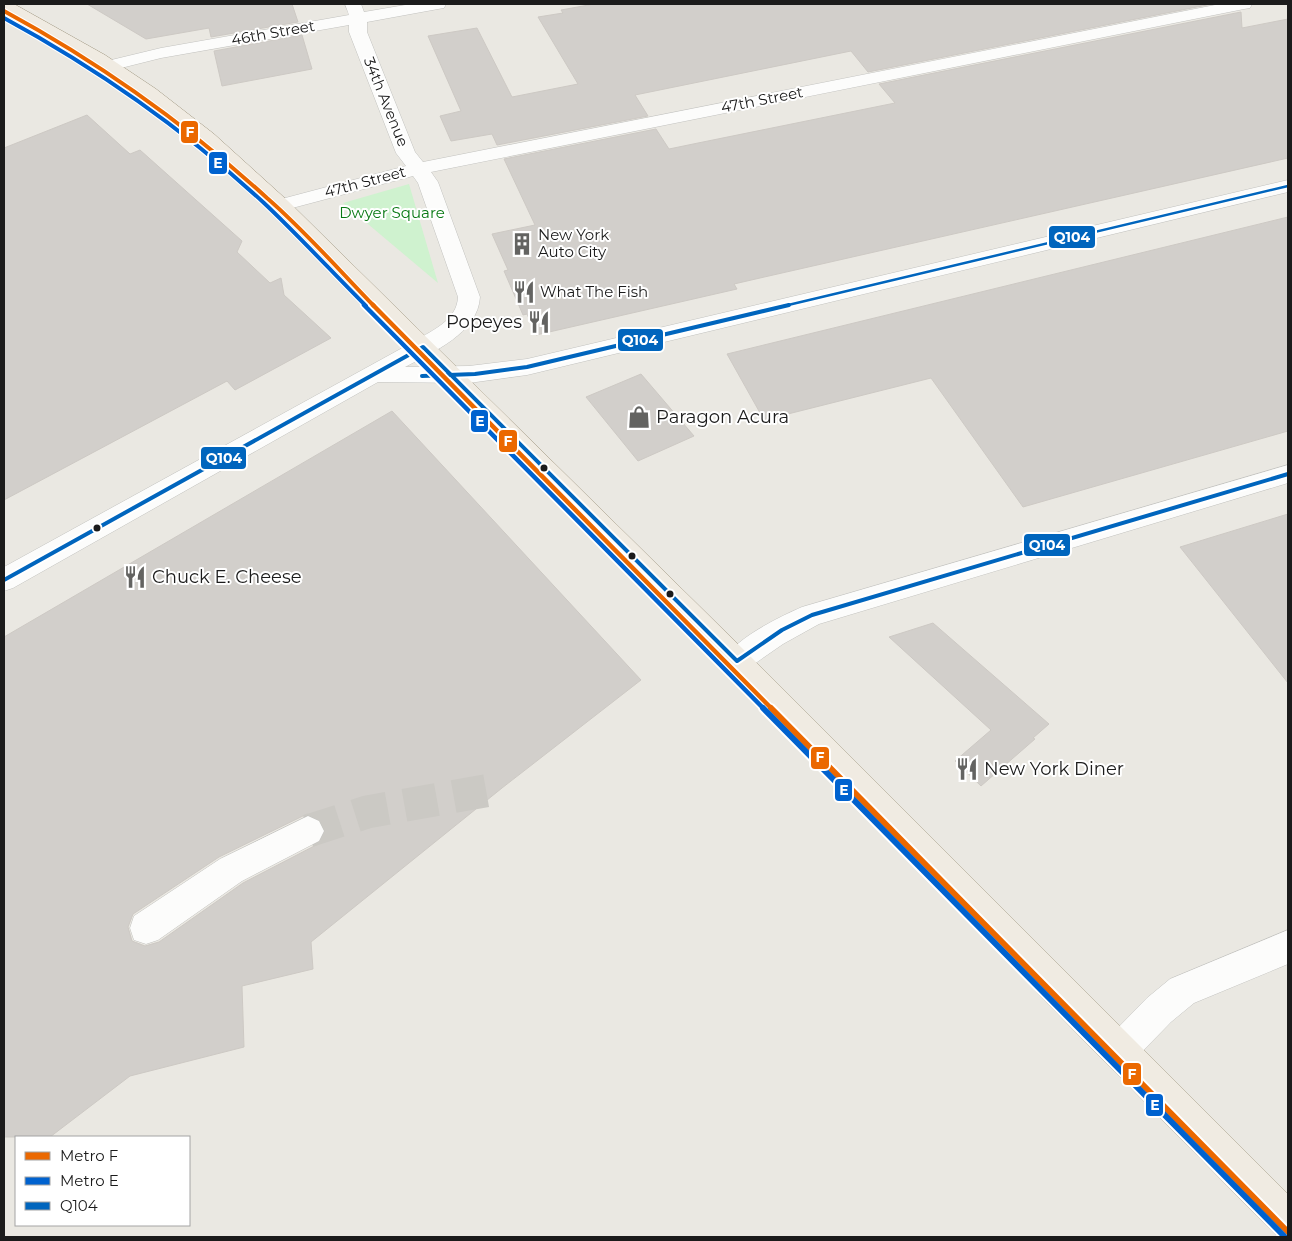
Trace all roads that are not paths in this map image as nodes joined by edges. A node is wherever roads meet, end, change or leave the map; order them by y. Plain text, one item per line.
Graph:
1 (438, 4) edge
2 (1244, 4) edge
3 (4, 5) edge
4 (355, 10) edge
5 (109, 66) junction
6 (418, 168) junction
7 (1288, 186) edge
8 (281, 205) junction
9 (423, 347) junction
10 (374, 374) junction
11 (451, 377) junction
12 (1288, 474) edge
13 (4, 580) edge
14 (737, 661) junction
15 (308, 831) tunnel mouth
16 (146, 928) dead end
17 (1288, 947) edge
18 (1120, 1050) junction
19 (1288, 1221) edge

1 - 4 street, 46th Street
2 - 6 street, 47th Street
3 - 5 main road
4 - 5 street, 46th Street
4 - 6 street, 34th Avenue
5 - 8 main road
6 - 8 street, 47th Street
6 - 9 street, 34th Avenue
7 - 11 street
8 - 9 main road
9 - 10 street
9 - 11 main road
10 - 11 street
10 - 13 street
11 - 14 main road
12 - 14 street
14 - 18 main road
15 - 16 street
17 - 18 street
18 - 19 main road

